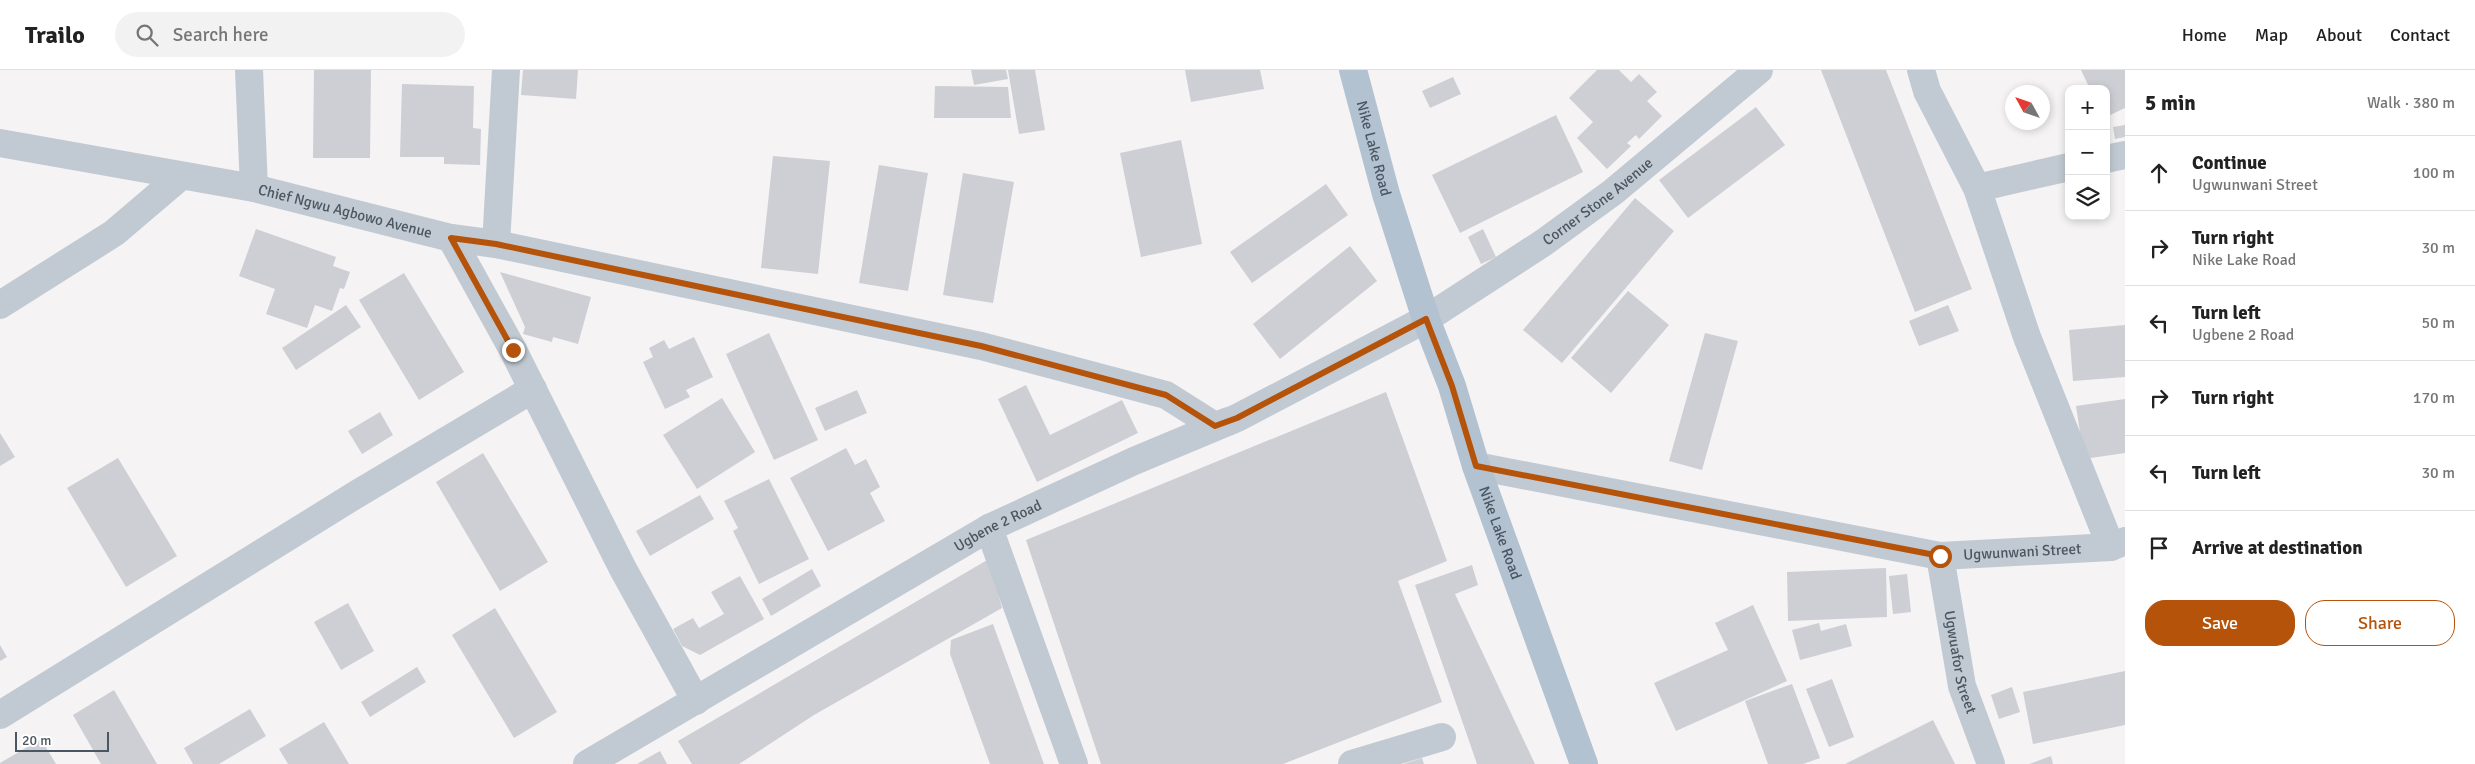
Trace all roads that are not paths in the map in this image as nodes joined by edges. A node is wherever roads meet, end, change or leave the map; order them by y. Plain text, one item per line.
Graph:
1 (250, 70) edge
2 (506, 70) edge
3 (1353, 70) edge
4 (1759, 70) edge
5 (1921, 70) edge
6 (0, 143) edge
7 (2125, 155) edge
8 (2110, 158) edge
9 (2065, 169) edge
10 (182, 176) junction
11 (254, 188) junction
12 (1977, 188) junction
13 (451, 238) junction
14 (496, 244) junction
15 (0, 305) edge
16 (1426, 319) junction
17 (533, 389) junction
18 (1237, 418) junction
19 (1476, 466) junction
20 (989, 528) junction
21 (2118, 544) edge
22 (1940, 556) junction
23 (696, 701) junction
24 (0, 715) edge
25 (1442, 737) dead end
26 (587, 764) edge
27 (1074, 764) edge
28 (1352, 764) edge
29 (1584, 764) edge
30 (1991, 764) edge

1 - 11 street
2 - 14 street
3 - 16 main road, Nike Lake Road
4 - 16 street, Corner Stone Avenue
5 - 12 street
6 - 10 street, Chief Ngwu Agbowo Avenue
7 - 8 street
9 - 12 street
10 - 11 street, Chief Ngwu Agbowo Avenue
10 - 15 street
11 - 13 street, Chief Ngwu Agbowo Avenue
12 - 21 street
13 - 14 street, Chief Ngwu Agbowo Avenue
13 - 17 street
14 - 18 street, Chief Ngwu Agbowo Avenue
16 - 18 street, Ugbene 2 Road
16 - 19 main road, Nike Lake Road
17 - 23 street
17 - 24 street
18 - 20 street, Ugbene 2 Road
19 - 22 street, Ugwunwani Street
19 - 29 main road, Nike Lake Road
20 - 23 street, Ugbene 2 Road
20 - 27 street
21 - 22 street, Ugwunwani Street
22 - 30 street, Ugwuafor Street
23 - 26 street, Ugbene 2 Road
25 - 28 street

